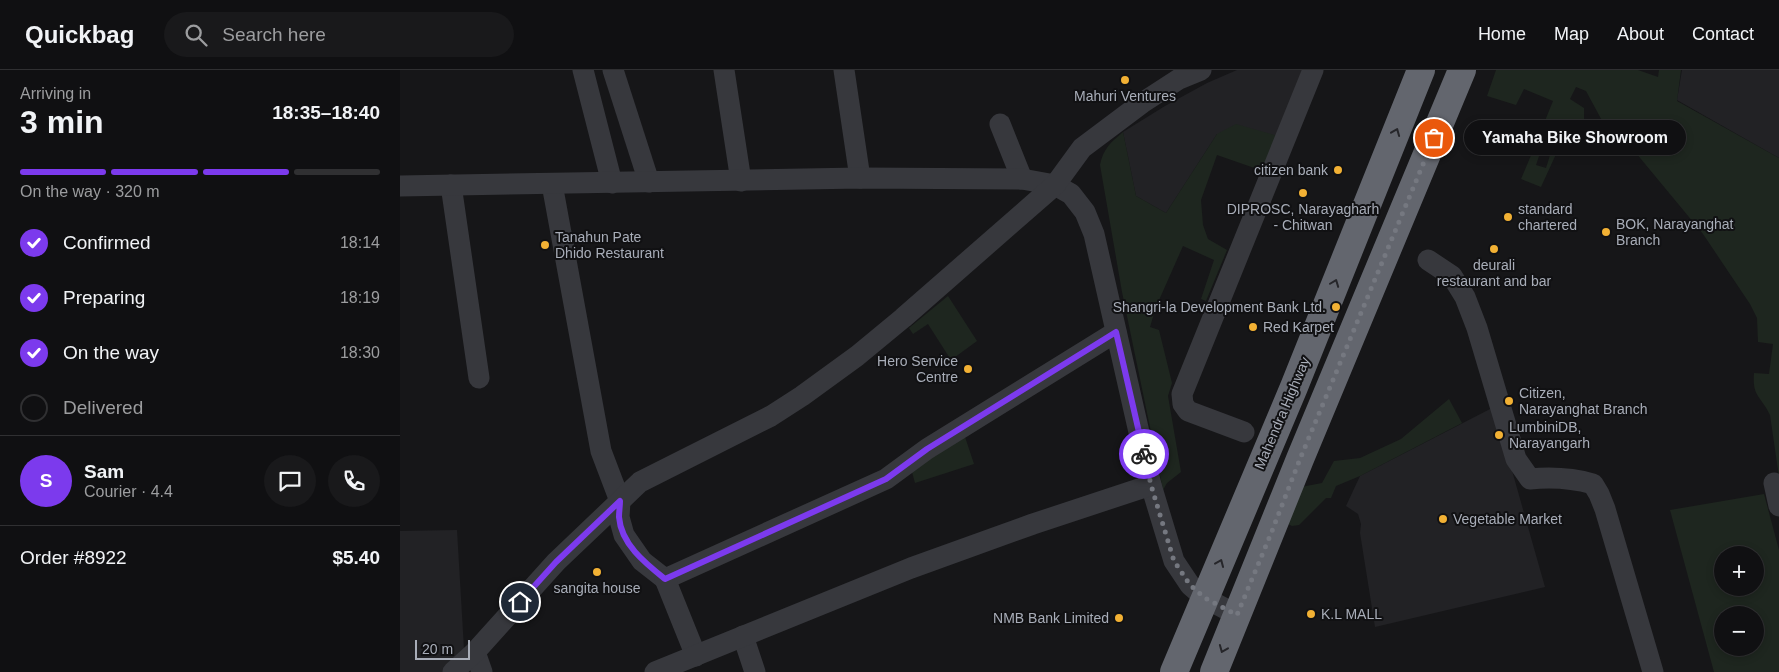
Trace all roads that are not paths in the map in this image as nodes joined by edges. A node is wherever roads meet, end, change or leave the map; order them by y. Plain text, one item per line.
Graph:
1 (583, 70) edge
2 (613, 70) edge
3 (724, 70) edge
4 (844, 70) edge
5 (1201, 70) edge
6 (1313, 70) edge
7 (1421, 70) edge
8 (1462, 70) edge
9 (1000, 124) dead end
10 (860, 178) junction
11 (1022, 179) junction
12 (741, 181) junction
13 (649, 182) junction
14 (612, 183) junction
15 (552, 184) junction
16 (451, 185) junction
17 (1055, 185) junction
18 (400, 186) edge
19 (1428, 260) dead end
20 (1116, 332) junction
21 (479, 378) dead end
22 (1244, 432) dead end
23 (1774, 483) dead end
24 (1151, 485) junction
25 (620, 501) junction
26 (1779, 506) edge
27 (665, 579) junction
28 (1205, 598) junction
29 (1237, 615) junction
30 (744, 636) junction
31 (696, 656) junction
32 (479, 662) edge
33 (453, 672) edge
34 (655, 672) edge
35 (755, 672) edge
36 (1174, 672) edge
37 (1214, 672) edge
38 (1653, 672) edge

1 - 14 street
2 - 13 street
3 - 12 street
4 - 10 street
5 - 17 street
6 - 22 street
28 -> 7 highway, Mahendra Highway
8 - 29 highway
9 - 11 street
10 - 11 street
10 - 12 street
11 - 17 street
12 - 13 street
13 - 14 street
14 - 15 street
15 - 16 street
15 - 25 street
16 - 18 street
16 - 21 street
17 - 20 street
17 - 25 street
19 - 38 street
20 - 24 street
20 - 27 street
23 - 26 street
24 - 28 street
24 - 30 street
25 - 27 street
25 - 32 street
27 - 31 street
28 - 29 street
28 - 36 highway, Mahendra Highway
29 -> 37 highway
30 - 31 street
30 - 35 street
31 - 34 street
32 - 33 street

